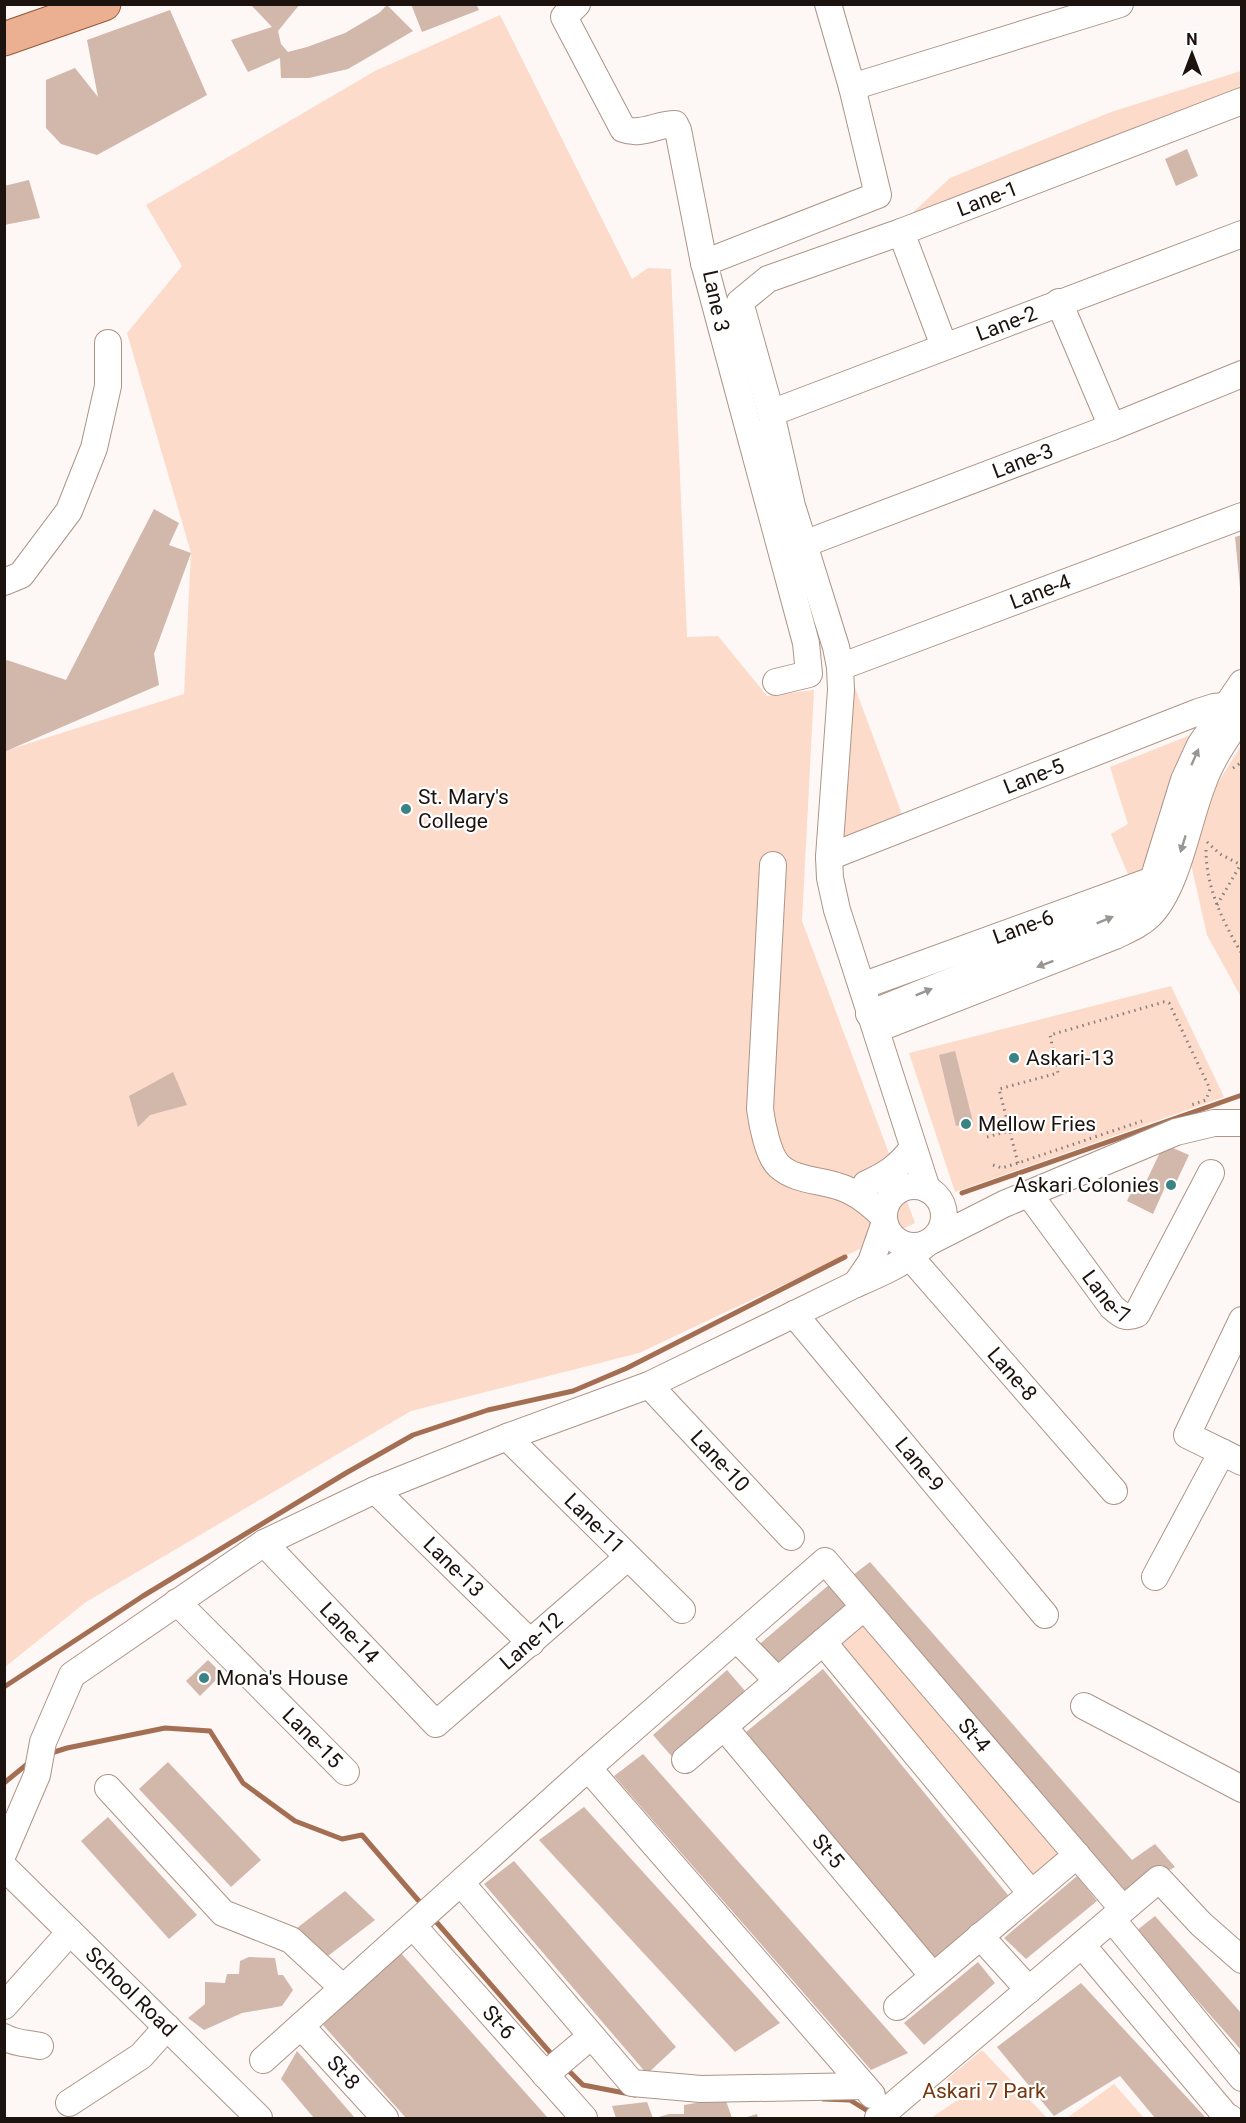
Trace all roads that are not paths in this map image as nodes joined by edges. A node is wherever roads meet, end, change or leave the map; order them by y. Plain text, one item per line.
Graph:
1 (104, 4) edge
2 (577, 4) edge
3 (828, 4) edge
4 (1120, 4) edge
5 (4, 39) edge
6 (852, 87) junction
7 (1242, 101) edge
8 (901, 232) junction
9 (1242, 234) edge
10 (704, 263) junction
11 (1059, 302) junction
12 (108, 343) dead end
13 (944, 346) junction
14 (1242, 374) edge
15 (771, 413) junction
16 (1112, 427) junction
17 (1242, 516) edge
18 (804, 544) junction
19 (4, 582) edge
20 (840, 668) junction
21 (776, 682) dead end
22 (1242, 683) edge
23 (1237, 708) edge
24 (829, 856) junction
25 (773, 865) dead end
26 (1163, 877) junction
27 (873, 982) dead end
28 (872, 1022) junction
29 (1242, 1124) edge
30 (913, 1148) junction
31 (1211, 1173) dead end
32 (866, 1184) junction
33 (838, 1186) junction
34 (914, 1189) junction
35 (1029, 1194) junction
36 (884, 1220) junction
37 (929, 1239) junction
38 (856, 1284) junction
39 (794, 1314) junction
40 (1242, 1320) edge
41 (649, 1385) junction
42 (507, 1437) junction
43 (1232, 1457) edge
44 (375, 1490) junction
45 (1114, 1491) dead end
46 (791, 1537) dead end
47 (264, 1543) junction
48 (628, 1557) junction
49 (1155, 1577) dead end
50 (177, 1602) junction
51 (864, 1607) junction
52 (682, 1610) dead end
53 (1045, 1615) dead end
54 (737, 1639) junction
55 (823, 1642) junction
56 (531, 1643) junction
57 (778, 1681) junction
58 (1084, 1706) dead end
59 (436, 1724) joint
60 (724, 1727) junction
61 (685, 1761) dead end
62 (588, 1768) junction
63 (346, 1772) dead end
64 (108, 1788) dead end
65 (1242, 1789) edge
66 (4, 1852) edge
67 (1077, 1855) junction
68 (4, 1867) edge
69 (461, 1882) junction
70 (1031, 1893) junction
71 (1118, 1914) junction
72 (413, 1926) junction
73 (70, 1932) junction
74 (980, 1936) junction
75 (1082, 1945) junction
76 (1242, 1960) edge
77 (933, 1976) junction
78 (343, 1988) junction
79 (1029, 1990) junction
80 (4, 2006) edge
81 (897, 2007) dead end
82 (301, 2026) junction
83 (167, 2027) junction
84 (591, 2036) junction
85 (4, 2037) edge
86 (40, 2046) dead end
87 (263, 2060) dead end
88 (545, 2074) junction
89 (1242, 2078) edge
90 (864, 2086) junction
91 (69, 2103) dead end
92 (885, 2116) edge
93 (259, 2118) edge
94 (385, 2118) edge
95 (584, 2118) edge
96 (1230, 2118) edge

1 - 5 main road
2 - 10 street
3 - 6 street, Lane 3
4 - 6 street
6 - 10 street, Lane 3
7 - 8 street, Lane-1
8 - 13 street
8 - 15 street, Lane-1
9 - 11 street, Lane-2
10 - 21 street, Lane 3
11 - 13 street, Lane-2
11 - 16 street
12 - 19 street
13 - 15 street, Lane-2
14 - 16 street, Lane-3
15 - 18 street
16 - 18 street, Lane-3
17 - 20 street, Lane-4
18 - 20 street
20 - 24 street
22 - 23 street
23 - 24 street, Lane-5
23 - 26 street
24 - 28 street
25 - 33 street
26 - 27 street, Lane-6
26 - 28 street
28 - 30 street
29 - 35 street
30 - 32 street
30 - 34 street
31 - 35 street, Lane-7
32 - 33 street
32 - 34 street
33 - 36 street
34 - 36 street
34 - 37 street
35 - 37 street
36 - 37 street
36 - 38 street
37 - 38 street
37 - 45 street, Lane-8
38 - 39 street
39 - 41 street
39 - 53 street, Lane-9
40 - 43 street
41 - 42 street
41 - 46 street, Lane-10
42 - 44 street
42 - 48 street, Lane-11
43 - 49 street
44 - 47 street
44 - 56 street, Lane-13
47 - 50 street
47 - 59 street, Lane-14
48 - 52 street, Lane-11
48 - 56 street, Lane-12
50 - 63 street, Lane-15
50 - 66 street
51 - 54 street, St-4
51 - 55 street
51 - 67 street, St-4
54 - 57 street
54 - 62 street
55 - 57 street
55 - 70 street
56 - 59 street, Lane-12
57 - 60 street
58 - 65 street
60 - 61 street
60 - 77 street, St-5
62 - 69 street
62 - 90 street
64 - 78 street
67 - 70 street
67 - 71 street, St-4
68 - 73 street, School Road
69 - 72 street
69 - 84 street
70 - 74 street
71 - 75 street
71 - 76 street
71 - 89 street, St-4
72 - 78 street
72 - 88 street, St-6
73 - 80 street
73 - 83 street, School Road
74 - 77 street
74 - 79 street
75 - 79 street
75 - 96 street
77 - 81 street
78 - 82 street
79 - 92 street
82 - 87 street
82 - 94 street, St-8
83 - 91 street
83 - 93 street, School Road
84 - 88 street
84 - 90 street
85 - 86 street
88 - 95 street, St-6
90 - 92 street

